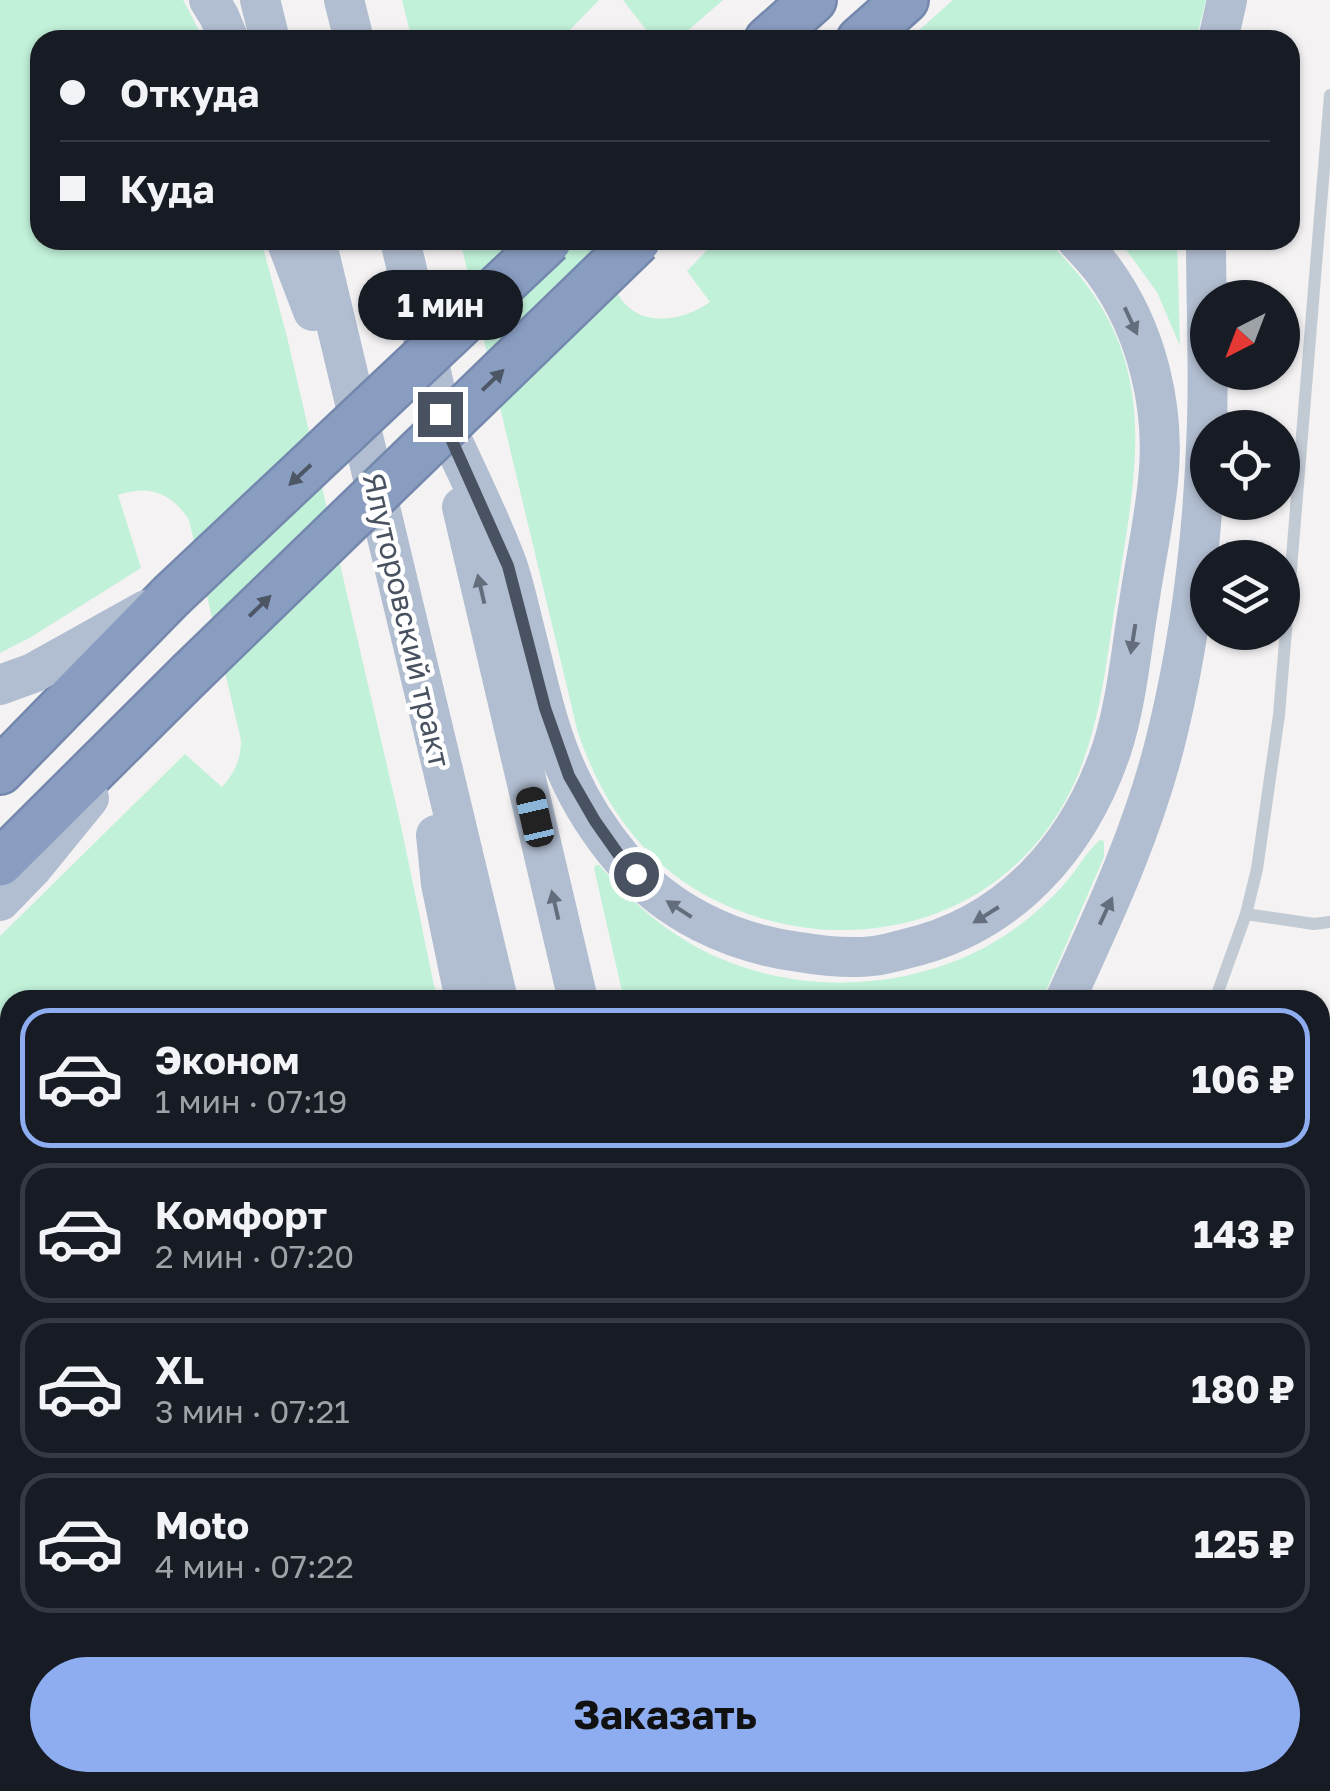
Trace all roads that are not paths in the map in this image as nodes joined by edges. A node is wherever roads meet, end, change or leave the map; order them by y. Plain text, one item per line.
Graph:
1 (209, 0) edge
2 (260, 0) edge
3 (344, 0) edge
4 (791, 0) edge
5 (813, 0) edge
6 (905, 0) edge
7 (1226, 0) edge
8 (224, 30) edge
9 (268, 30) edge
10 (352, 30) edge
11 (762, 30) edge
12 (779, 30) edge
13 (871, 30) edge
14 (1220, 30) edge
15 (1330, 96) edge
16 (1328, 133) edge
17 (290, 250) edge
18 (318, 250) edge
19 (402, 250) edge
20 (538, 250) edge
21 (628, 250) edge
22 (1086, 250) edge
23 (1206, 250) edge
24 (440, 414) junction
25 (365, 442) junction
26 (171, 596) junction
27 (415, 652) junction
28 (190, 674) junction
29 (0, 686) edge
30 (0, 771) edge
31 (0, 862) edge
32 (0, 901) edge
33 (1246, 914) junction
34 (1330, 922) edge
35 (463, 990) edge
36 (496, 990) edge
37 (576, 990) edge
38 (1071, 990) edge
39 (1219, 990) edge

1 - 8 main road
2 - 9 main road
3 - 10 main road
4 - 11 main road
5 - 12 highway
6 - 13 highway
7 - 14 main road
15 - 16 lane
16 - 33 lane
17 - 25 main road
18 - 25 main road, Ялуторовский тракт
19 - 24 main road
20 -> 26 highway, bridge
28 -> 21 highway, bridge
22 -> 24 main road
38 -> 23 main road
37 -> 24 main road
25 - 27 main road, Ялуторовский тракт
26 - 29 main road
26 - 30 highway
27 - 35 main road
27 - 36 main road, Ялуторовский тракт
28 - 31 highway
28 - 32 main road
33 - 34 lane
33 - 39 lane

